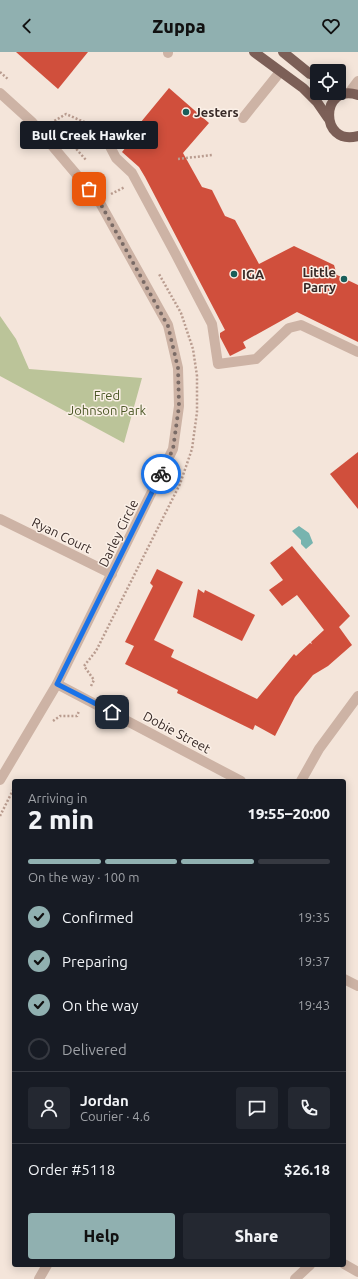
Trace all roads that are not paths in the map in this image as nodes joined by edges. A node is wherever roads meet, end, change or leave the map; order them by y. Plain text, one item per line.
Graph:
1 (254, 52) edge
2 (283, 52) edge
3 (280, 72) junction
4 (310, 74) edge
5 (358, 81) edge
6 (0, 93) edge
7 (348, 93) edge
8 (243, 118) dead end
9 (328, 118) junction
10 (102, 131) road end
11 (358, 136) edge
12 (347, 137) junction
13 (358, 143) edge
14 (358, 352) edge
15 (0, 519) edge
16 (112, 574) junction
17 (57, 684) junction
18 (358, 696) edge
19 (237, 779) edge
20 (302, 779) edge
21 (0, 780) edge
22 (346, 980) edge
23 (358, 986) edge
24 (346, 1265) edge
25 (46, 1267) edge
26 (308, 1267) edge
27 (358, 1272) edge
28 (39, 1279) edge
29 (295, 1279) edge

1 - 3 main road
2 - 4 main road
3 - 8 street
3 - 9 main road
5 - 7 street
6 - 16 street, Darley Circle
7 - 9 main road
9 - 12 main road
10 - 14 street
11 - 12 main road
12 - 13 main road
15 - 16 street, Ryan Court
16 - 17 street, Darley Circle
17 - 19 street, Dobie Street
17 - 21 street, Darley Circle
18 - 20 street
22 - 23 street
24 - 27 street
25 - 28 street
26 - 29 street

